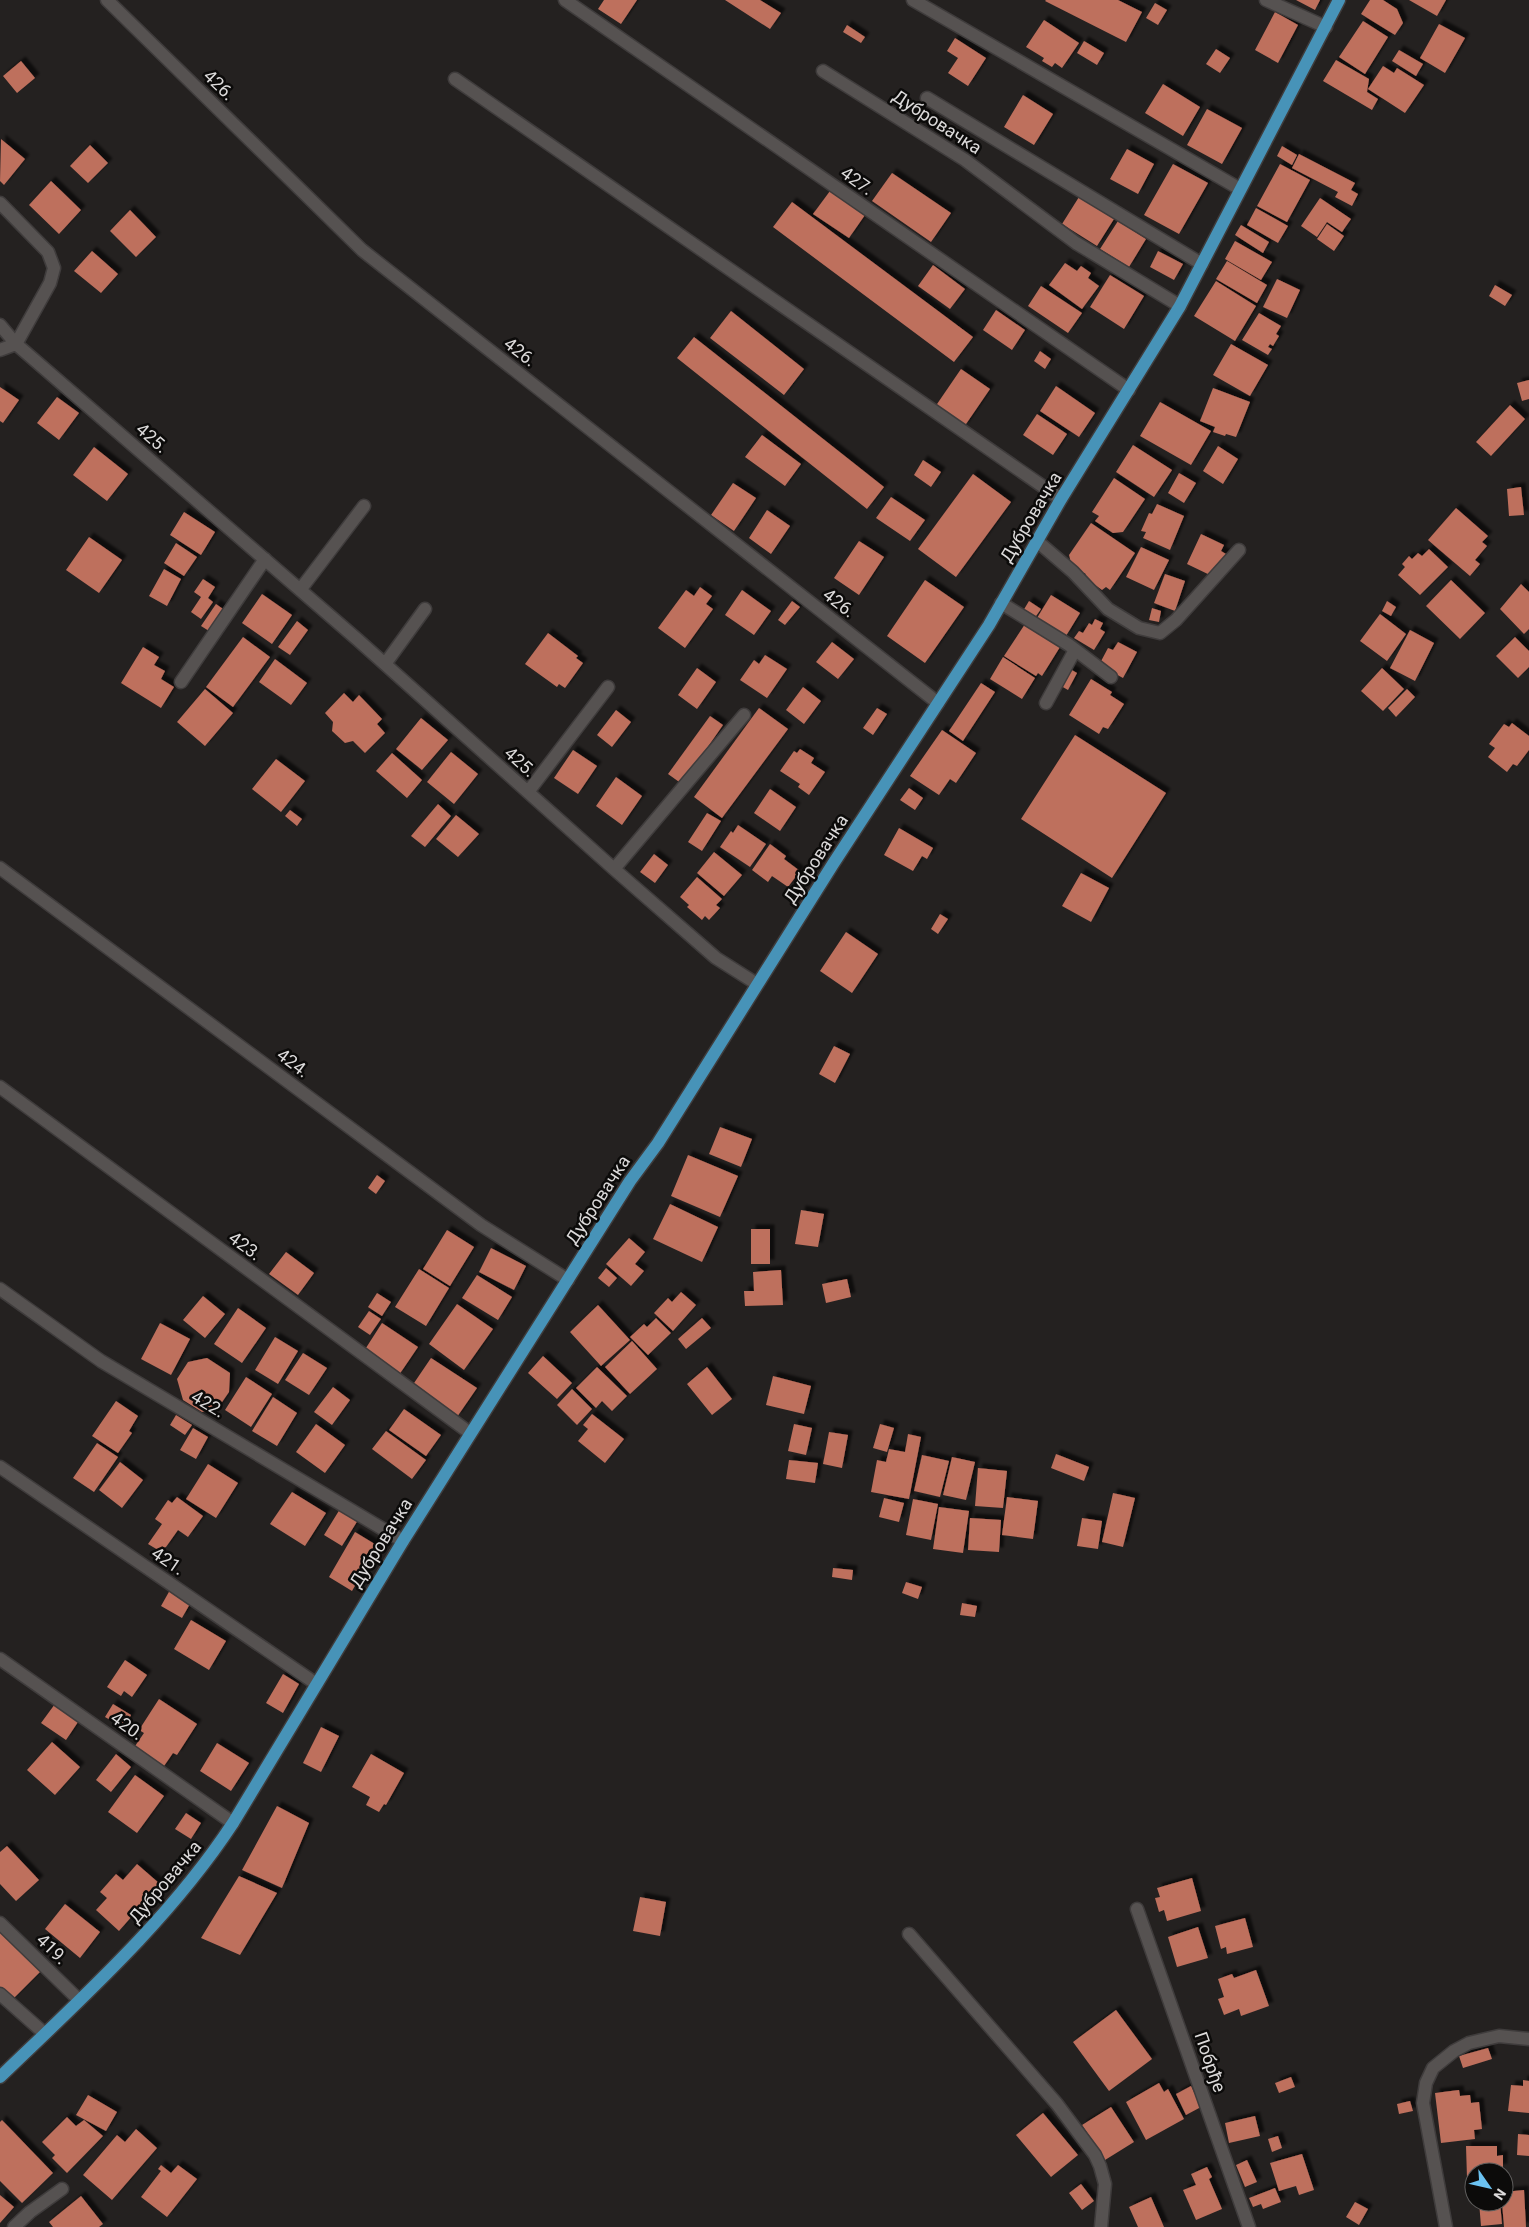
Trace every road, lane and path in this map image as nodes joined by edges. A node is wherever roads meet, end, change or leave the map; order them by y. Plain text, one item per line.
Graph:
1 (107, 0) edge
2 (565, 0) edge
3 (913, 0) edge
4 (1266, 0) edge
5 (1339, 0) edge
6 (1326, 27) junction
7 (823, 72) dead end
8 (455, 79) dead end
9 (927, 98) dead end
10 (1240, 189) junction
11 (0, 203) edge
12 (1202, 264) junction
13 (1180, 306) junction
14 (0, 325) edge
15 (16, 344) junction
16 (0, 350) edge
17 (1129, 390) junction
18 (1061, 499) junction
19 (364, 506) dead end
20 (1037, 541) junction
21 (1240, 550) dead end
22 (265, 560) junction
23 (300, 590) junction
24 (1001, 603) junction
25 (425, 609) dead end
26 (1075, 650) junction
27 (385, 664) junction
28 (1111, 678) dead end
29 (181, 682) dead end
30 (608, 686) dead end
31 (938, 703) junction
32 (1046, 703) dead end
33 (744, 715) dead end
34 (528, 792) junction
35 (0, 868) edge
36 (614, 869) junction
37 (757, 984) junction
38 (0, 1087) edge
39 (568, 1280) junction
40 (0, 1289) edge
41 (470, 1433) junction
42 (0, 1467) edge
43 (403, 1540) junction
44 (0, 1659) edge
45 (315, 1683) junction
46 (233, 1823) junction
47 (1137, 1909) dead end
48 (0, 1923) edge
49 (910, 1934) dead end
50 (0, 1994) edge
51 (79, 2000) junction
52 (44, 2033) junction
53 (1529, 2039) edge
54 (0, 2077) edge
55 (62, 2189) dead end
56 (14, 2227) edge
57 (1101, 2227) edge
58 (1249, 2227) edge
59 (1446, 2227) edge

1 - 31 street, 426.
2 - 17 street, 427.
3 - 10 street
4 - 6 street
5 - 6 main road, Дубровачка
6 - 10 main road, Дубровачка
7 - 13 street, Дубровачка
8 - 18 street
9 - 12 street, Дубровачка
10 - 12 main road, Дубровачка
11 - 15 street
12 - 13 main road, Дубровачка
13 - 17 main road, Дубровачка
14 - 15 street, 425.
15 - 16 street
15 - 22 street, 425.
17 - 18 main road, Дубровачка
18 - 20 main road, Дубровачка
19 - 23 street
20 - 21 street
20 - 24 main road, Дубровачка
22 - 23 street, 425.
22 - 29 street
23 - 27 street, 425.
24 - 26 street
24 - 31 main road, Дубровачка
25 - 27 street
26 - 28 street
26 - 32 street
27 - 34 street, 425.
30 - 34 street
31 - 37 main road, Дубровачка
33 - 36 street
34 - 36 street, 425.
35 - 39 street, 424.
36 - 37 street, 425.
37 - 39 main road, Дубровачка
38 - 41 street, 423.
39 - 41 main road, Дубровачка
40 - 43 street, 422.
41 - 43 main road, Дубровачка
42 - 45 street, 421.
43 - 45 main road, Дубровачка
44 - 46 street, 420.
45 - 46 main road, Дубровачка
46 - 51 main road, Дубровачка
47 - 58 street, Побрђе
48 - 51 street, 419.
49 - 57 street
50 - 52 street
51 - 52 main road, Дубровачка
52 - 54 main road, Дубровачка
53 - 59 street
55 - 56 street

